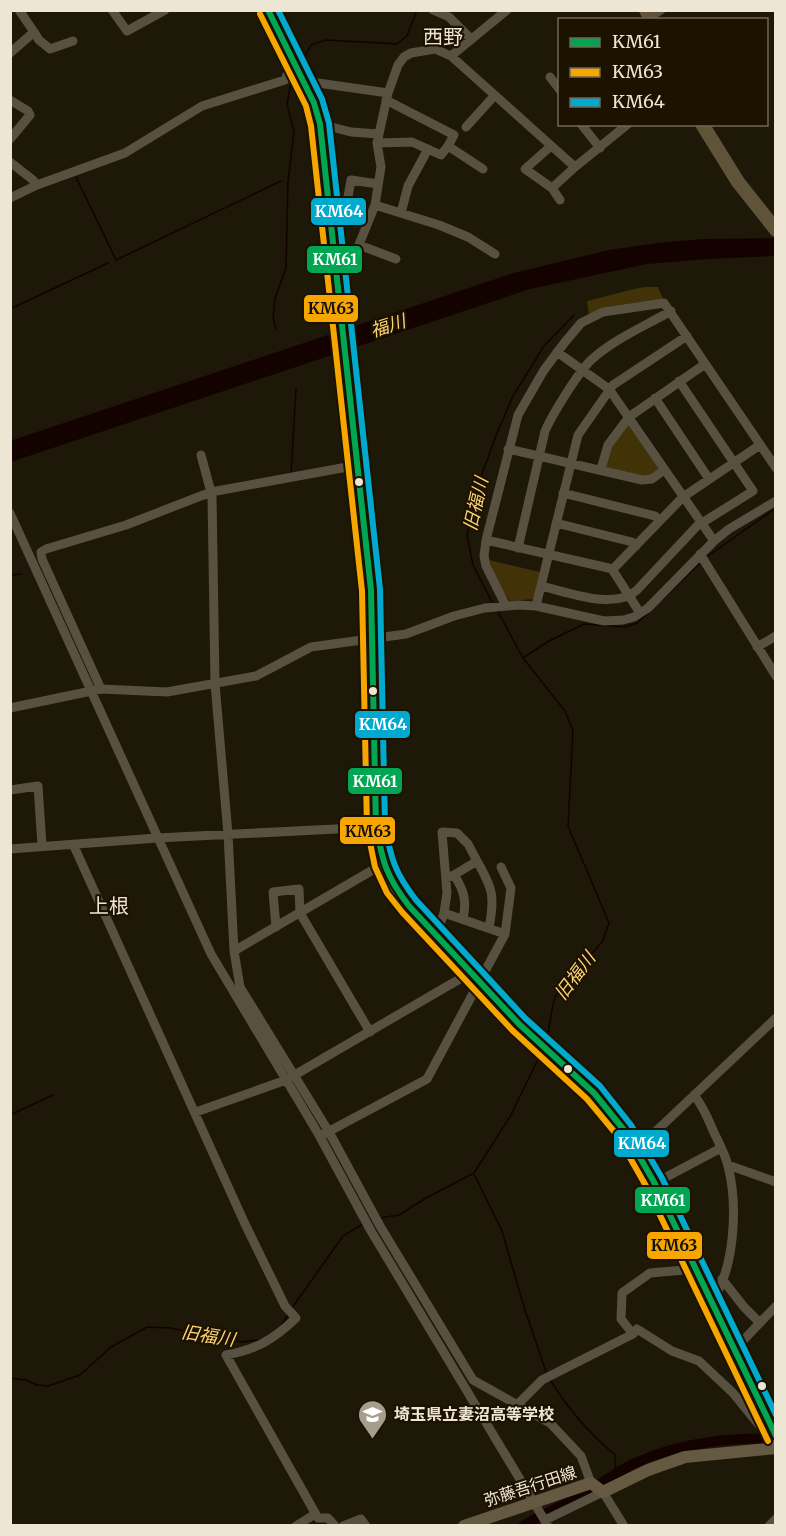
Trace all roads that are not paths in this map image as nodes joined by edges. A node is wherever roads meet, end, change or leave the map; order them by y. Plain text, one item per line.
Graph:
1 (19, 10) edge
2 (112, 10) edge
3 (165, 10) edge
4 (268, 10) edge
5 (433, 10) edge
6 (507, 10) edge
7 (636, 10) edge
8 (650, 15) edge
9 (34, 32) junction
10 (471, 39) junction
11 (73, 41) dead end
12 (10, 53) edge
13 (451, 56) junction
14 (294, 63) junction
15 (550, 77) dead end
16 (305, 85) junction
17 (558, 87) edge
18 (495, 95) junction
19 (387, 97) junction
20 (10, 100) edge
21 (320, 124) junction
22 (583, 126) edge
23 (703, 126) edge
24 (713, 126) edge
25 (466, 127) dead end
26 (616, 128) edge
27 (10, 139) edge
28 (378, 139) junction
29 (448, 146) junction
30 (551, 147) junction
31 (600, 148) junction
32 (428, 149) junction
33 (10, 162) edge
34 (574, 167) junction
35 (483, 169) dead end
36 (378, 184) junction
37 (37, 185) junction
38 (552, 188) junction
39 (10, 198) edge
40 (560, 200) dead end
41 (375, 205) junction
42 (401, 213) junction
43 (330, 217) junction
44 (774, 224) edge
45 (359, 245) junction
46 (495, 254) dead end
47 (396, 259) dead end
48 (339, 294) junction
49 (671, 311) junction
50 (687, 336) junction
51 (557, 352) junction
52 (705, 364) junction
53 (584, 370) junction
54 (680, 381) junction
55 (609, 389) junction
56 (655, 398) junction
57 (629, 417) junction
58 (760, 445) junction
59 (508, 449) junction
60 (201, 455) dead end
61 (540, 456) junction
62 (570, 462) junction
63 (735, 462) junction
64 (358, 465) junction
65 (776, 468) edge
66 (601, 469) junction
67 (664, 470) junction
68 (709, 479) junction
69 (211, 492) junction
70 (563, 494) junction
71 (683, 497) junction
72 (776, 501) edge
73 (10, 513) edge
74 (660, 520) junction
75 (556, 523) junction
76 (701, 523) junction
77 (486, 540) junction
78 (714, 541) junction
79 (636, 546) junction
80 (518, 548) junction
81 (700, 554) junction
82 (548, 555) junction
83 (612, 569) junction
84 (541, 586) junction
85 (629, 596) junction
86 (504, 606) junction
87 (536, 606) junction
88 (640, 614) junction
89 (776, 636) edge
90 (372, 639) junction
91 (758, 647) junction
92 (776, 676) edge
93 (215, 684) junction
94 (97, 691) junction
95 (10, 708) edge
96 (10, 790) edge
97 (376, 827) junction
98 (228, 834) junction
99 (157, 838) junction
100 (74, 843) junction
101 (42, 845) junction
102 (10, 849) edge
103 (477, 861) junction
104 (383, 864) junction
105 (501, 867) dead end
106 (450, 876) junction
107 (300, 913) junction
108 (444, 913) junction
109 (463, 919) junction
110 (276, 927) junction
111 (489, 928) junction
112 (505, 934) junction
113 (436, 936) junction
114 (234, 951) junction
115 (470, 973) junction
116 (479, 983) junction
117 (776, 1018) edge
118 (370, 1032) junction
119 (295, 1075) junction
120 (286, 1080) junction
121 (694, 1095) junction
122 (196, 1112) junction
123 (329, 1132) junction
124 (319, 1136) junction
125 (721, 1148) junction
126 (636, 1149) junction
127 (728, 1165) junction
128 (776, 1182) edge
129 (655, 1183) junction
130 (696, 1269) junction
131 (722, 1279) junction
132 (712, 1301) junction
133 (776, 1306) edge
134 (760, 1323) junction
135 (633, 1334) junction
136 (735, 1349) junction
137 (517, 1405) junction
138 (775, 1433) edge
139 (776, 1448) edge
140 (591, 1483) junction
141 (603, 1492) junction
142 (315, 1514) junction
143 (542, 1515) edge
144 (776, 1519) edge
145 (296, 1526) edge
146 (335, 1526) edge
147 (343, 1526) edge
148 (366, 1526) edge
149 (464, 1526) edge
150 (624, 1526) edge
151 (769, 1526) edge

1 - 9 street
2 - 3 street
4 - 14 main road
5 - 10 street
6 - 10 street
7 - 8 highway
9 - 11 street
9 - 12 street
10 - 13 street
13 - 18 street
13 - 19 street
14 - 16 main road
14 - 37 street
15 - 17 street
16 - 19 street
16 - 21 main road
18 - 25 street
18 - 30 street
19 - 28 street
19 - 29 street
20 - 27 street
21 - 28 street
21 - 43 main road
22 - 31 street
23 - 44 highway
24 - 44 highway
26 - 31 street
28 - 32 street
28 - 36 street
29 - 32 street
29 - 35 street
30 - 34 street
30 - 38 street
31 - 34 street
32 - 42 street
33 - 37 street
34 - 38 street
36 - 41 street
36 - 43 street
37 - 39 street
38 - 40 street
41 - 42 street
41 - 45 street
42 - 46 street
43 - 48 main road
45 - 47 street
45 - 48 street
48 - 64 main road
49 - 50 street
49 - 51 street
49 - 53 street
50 - 52 street
50 - 55 street
51 - 53 street
51 - 59 street
52 - 54 street
52 - 58 street
53 - 55 street
53 - 61 street
54 - 56 street
54 - 63 street
55 - 57 street
55 - 62 street
56 - 57 street
56 - 68 street
57 - 66 street
57 - 67 street
58 - 63 street
58 - 65 street
59 - 61 street
59 - 77 street
60 - 69 street
61 - 62 street
61 - 80 street
62 - 66 street
62 - 70 street
63 - 68 street
63 - 76 street
64 - 69 street
64 - 90 main road
66 - 67 street
67 - 71 street
68 - 71 street
69 - 93 street
69 - 94 street
70 - 74 street
70 - 75 street
71 - 74 street
71 - 76 street
72 - 78 street
73 - 94 street
74 - 79 street
75 - 79 street
75 - 82 street
76 - 78 street
76 - 85 street
77 - 80 street
77 - 86 street
78 - 81 street
79 - 83 street
80 - 82 street
81 - 88 street
81 - 91 street
82 - 83 street
82 - 84 street
83 - 85 street
84 - 85 street
84 - 87 street
85 - 88 street
86 - 87 street
86 - 90 street
87 - 88 street
89 - 91 street
90 - 93 street
90 - 97 main road
91 - 92 street
93 - 94 street
93 - 98 street
94 - 95 street
94 - 99 street
96 - 101 street
97 - 98 street
97 - 104 main road
98 - 99 street
98 - 114 street
99 - 100 street
99 - 120 street
100 - 101 street
100 - 122 street
101 - 102 street
103 - 106 street
103 - 106 street
103 - 111 street
104 - 107 street
104 - 113 main road
105 - 112 street
106 - 108 street
106 - 109 street
107 - 110 street
107 - 110 street
107 - 118 street
108 - 109 street
108 - 113 street
109 - 111 street
110 - 114 street
111 - 112 street
112 - 116 street
113 - 115 main road
114 - 119 street
115 - 116 main road
115 - 118 street
116 - 123 street
116 - 126 main road
117 - 121 street
118 - 119 street
119 - 120 street
119 - 123 street
120 - 122 street
120 - 124 street
121 - 125 street
121 - 126 street
122 - 142 street
123 - 124 street
123 - 137 street
124 - 143 street
125 - 127 street
125 - 129 street
126 - 129 main road
127 - 128 street
127 - 131 street
129 - 130 main road
130 - 132 main road
130 - 135 street
131 - 132 street
131 - 134 street
132 - 136 main road
133 - 134 street
134 - 136 street
135 - 137 street
135 - 138 street
136 - 138 main road
137 - 140 street
139 - 141 main road
140 - 141 main road, 弥藤吾行田線
140 - 143 main road, 弥藤吾行田線
141 - 143 street
141 - 150 street
142 - 145 street
142 - 146 street
143 - 149 main road, 弥藤吾行田線
144 - 151 street
147 - 148 street

